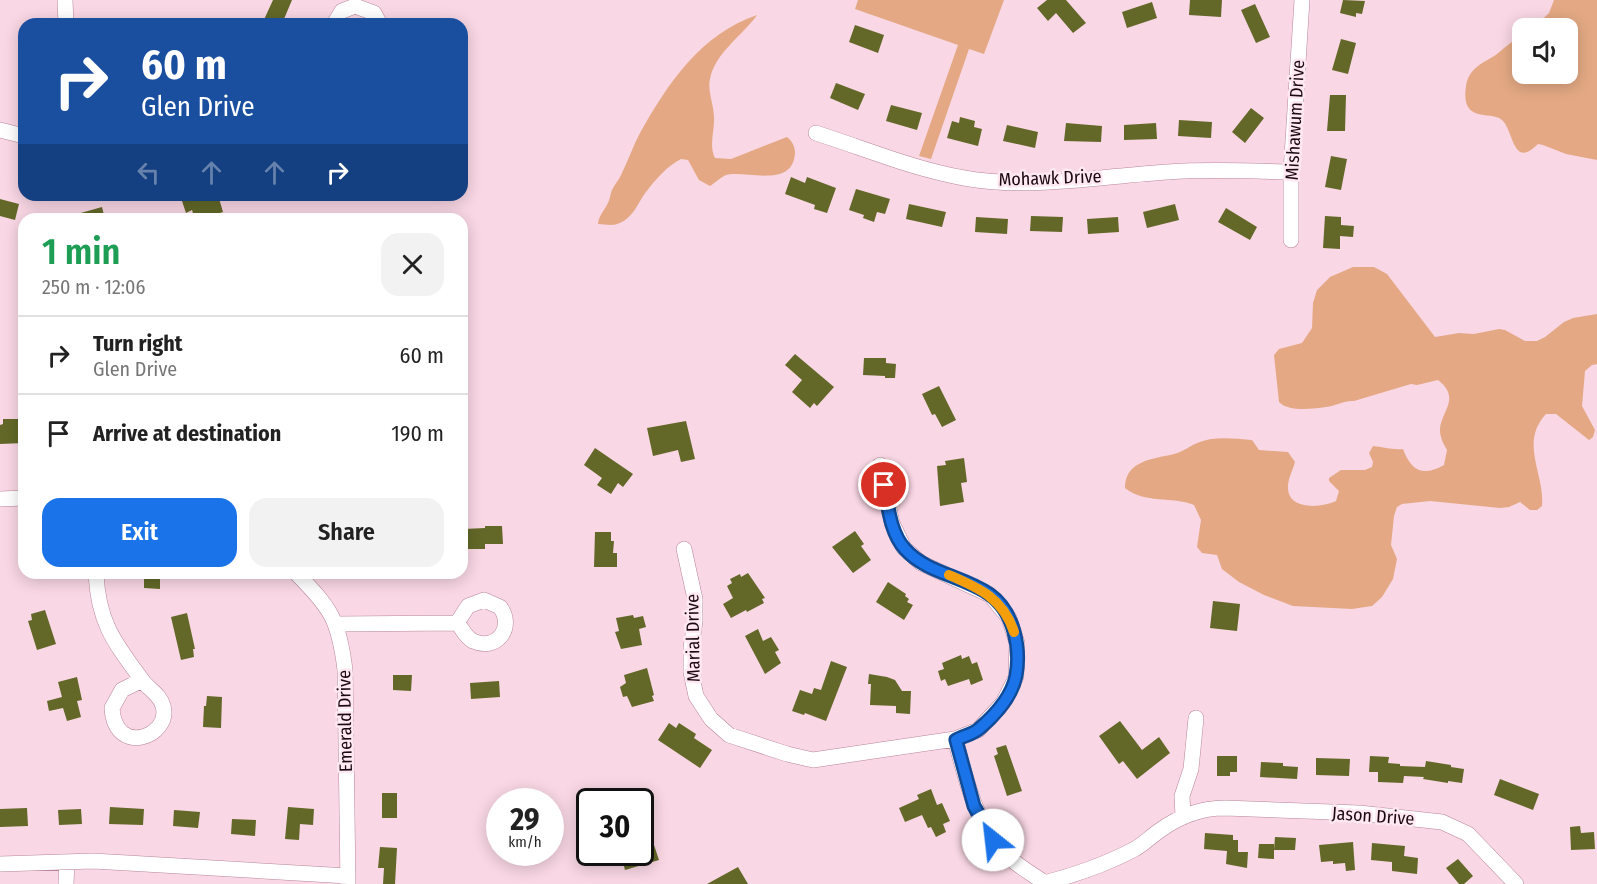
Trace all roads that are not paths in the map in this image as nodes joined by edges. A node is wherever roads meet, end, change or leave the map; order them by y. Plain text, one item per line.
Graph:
1 (65, 0) edge
2 (1302, 0) edge
3 (66, 18) edge
4 (338, 18) edge
5 (377, 18) edge
6 (0, 130) edge
7 (816, 133) dead end
8 (18, 134) edge
9 (1291, 172) junction
10 (1291, 240) dead end
11 (880, 465) dead end
12 (18, 498) edge
13 (0, 499) edge
14 (684, 549) dead end
15 (97, 579) edge
16 (302, 579) edge
17 (457, 623) dead end
18 (337, 624) junction
19 (142, 680) dead end
20 (1196, 718) dead end
21 (956, 740) junction
22 (1183, 817) junction
23 (67, 862) junction
24 (0, 864) edge
25 (348, 880) edge
26 (1043, 883) edge
27 (66, 884) edge
28 (1516, 884) edge

1 - 3 street
2 - 9 street, Mishawum Drive
4 - 5 street
6 - 8 street
7 - 9 street, Mohawk Drive
9 - 10 street, Mishawum Drive
11 - 21 street
12 - 13 street
14 - 21 street, Marial Drive
15 - 19 street
16 - 18 street, Emerald Drive
17 - 18 street
18 - 25 street, Emerald Drive
20 - 22 street
21 - 26 street
22 - 26 street, Jason Drive
22 - 28 street, Jason Drive
23 - 24 street
23 - 25 street
23 - 27 street

